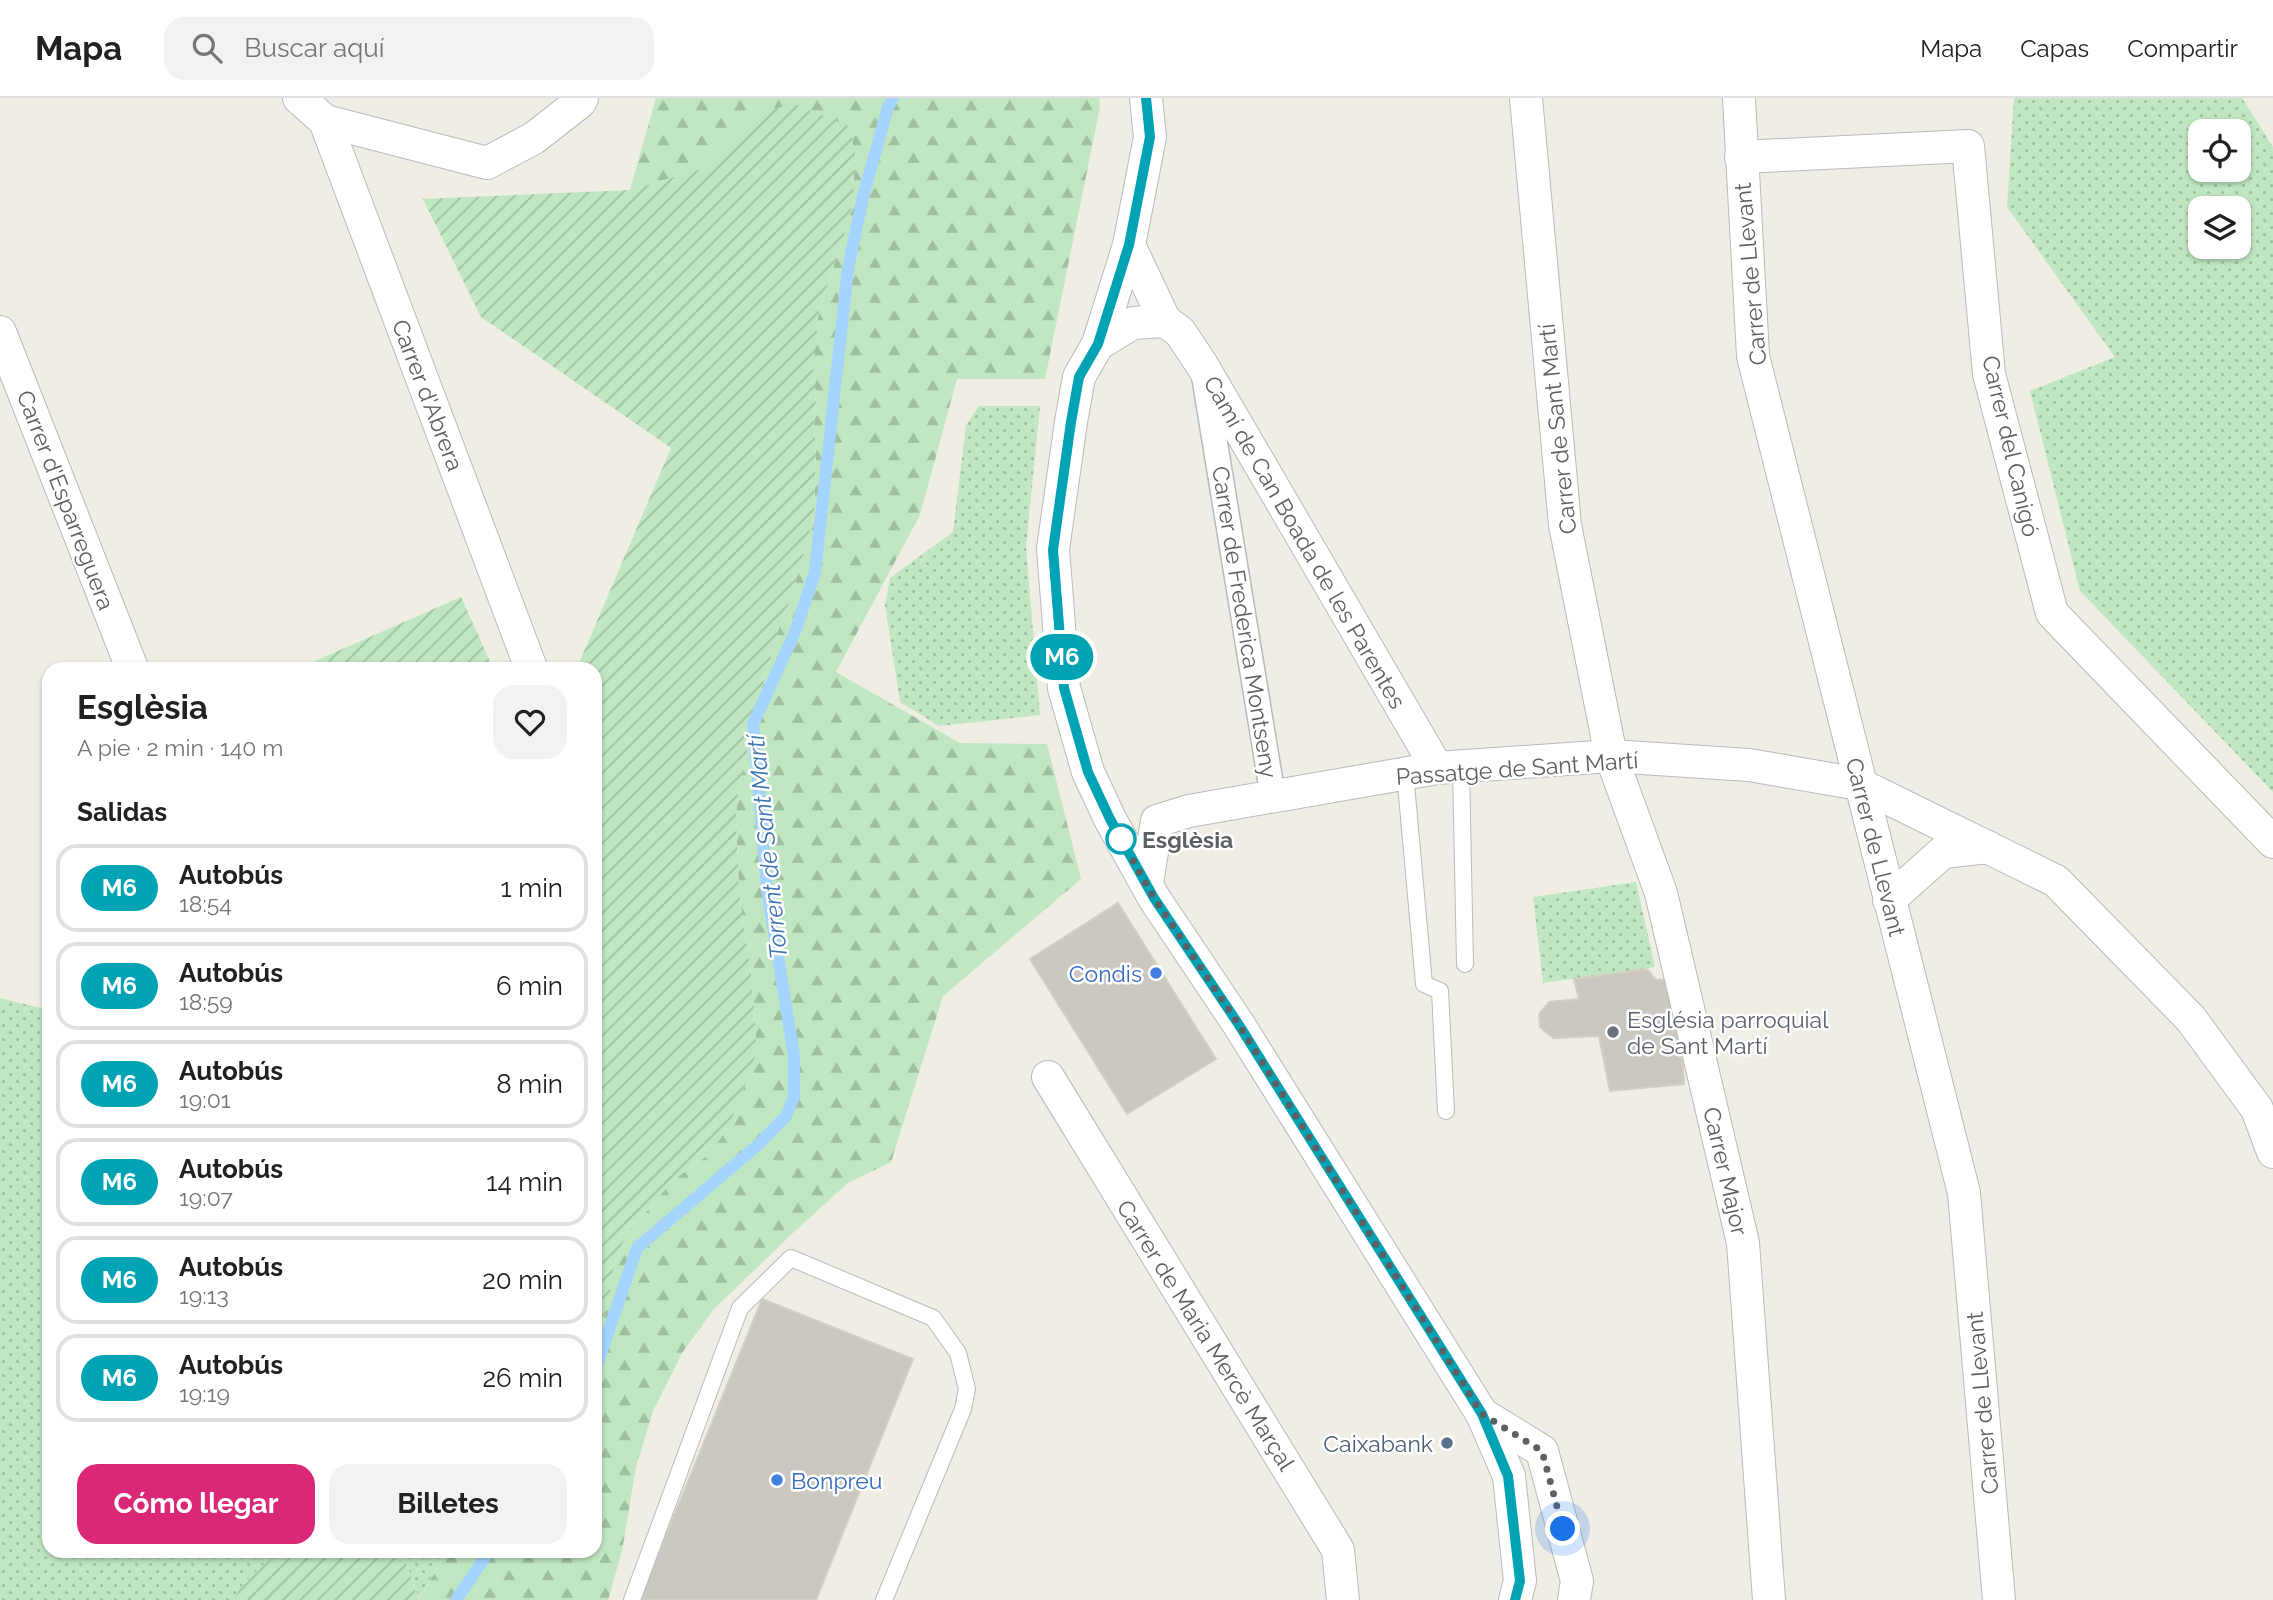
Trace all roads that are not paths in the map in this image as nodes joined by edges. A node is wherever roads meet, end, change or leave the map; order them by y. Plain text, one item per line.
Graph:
1 (299, 98) edge
2 (582, 98) edge
3 (1146, 98) edge
4 (1526, 98) edge
5 (1739, 98) edge
6 (325, 121) junction
7 (1741, 157) junction
8 (1129, 245) junction
9 (1165, 321) junction
10 (0, 332) edge
11 (1098, 344) junction
12 (1202, 365) junction
13 (130, 662) edge
14 (529, 662) edge
15 (1611, 756) junction
16 (1449, 768) junction
17 (1405, 773) junction
18 (1859, 784) junction
19 (1273, 797) junction
20 (1110, 819) junction
21 (1157, 821) junction
22 (2273, 842) edge
23 (1988, 847) junction
24 (1147, 883) junction
25 (1889, 900) junction
26 (1465, 964) dead end
27 (1048, 1077) dead end
28 (2265, 1105) edge
29 (1446, 1111) dead end
30 (2273, 1152) edge
31 (1482, 1414) junction
32 (632, 1600) edge
33 (884, 1600) edge
34 (1343, 1600) edge
35 (1515, 1600) edge
36 (1574, 1600) edge
37 (1769, 1600) edge
38 (1998, 1600) edge

1 - 6 street
2 - 6 street
3 - 8 street
4 - 15 street, Carrer de Sant Martí
5 - 7 street, Carrer de Llevant
6 - 14 street, Carrer d'Abrera
7 - 18 street, Carrer de Llevant
7 - 22 street, Carrer del Canigó
8 - 9 street, Camí de Can Boada de les Parentes
8 - 11 street
9 - 11 street
9 - 12 street, Camí de Can Boada de les Parentes
10 - 13 street, Carrer d'Esparreguera
11 - 20 street
12 - 16 street, Camí de Can Boada de les Parentes
12 - 19 street, Carrer de Frederica Montseny
15 - 16 street, Passatge de Sant Martí
15 - 18 street, Passatge de Sant Martí
15 - 37 street, Carrer Major
16 - 17 street, Passatge de Sant Martí
16 - 26 lane
17 - 19 street, Passatge de Sant Martí
17 - 29 lane
18 - 23 street, Passatge de Sant Martí
18 - 25 street, Carrer de Llevant
19 - 21 street, Passatge de Sant Martí
20 - 21 street
20 - 24 street
21 - 24 street
23 - 25 street
23 - 28 street, Passatge de Sant Martí
24 - 31 street
25 - 38 street, Carrer de Llevant
27 - 34 street, Carrer de Maria Mercè Marçal
28 - 30 street, Passatge de Sant Martí
31 - 35 street
31 - 36 street
32 - 33 lane

